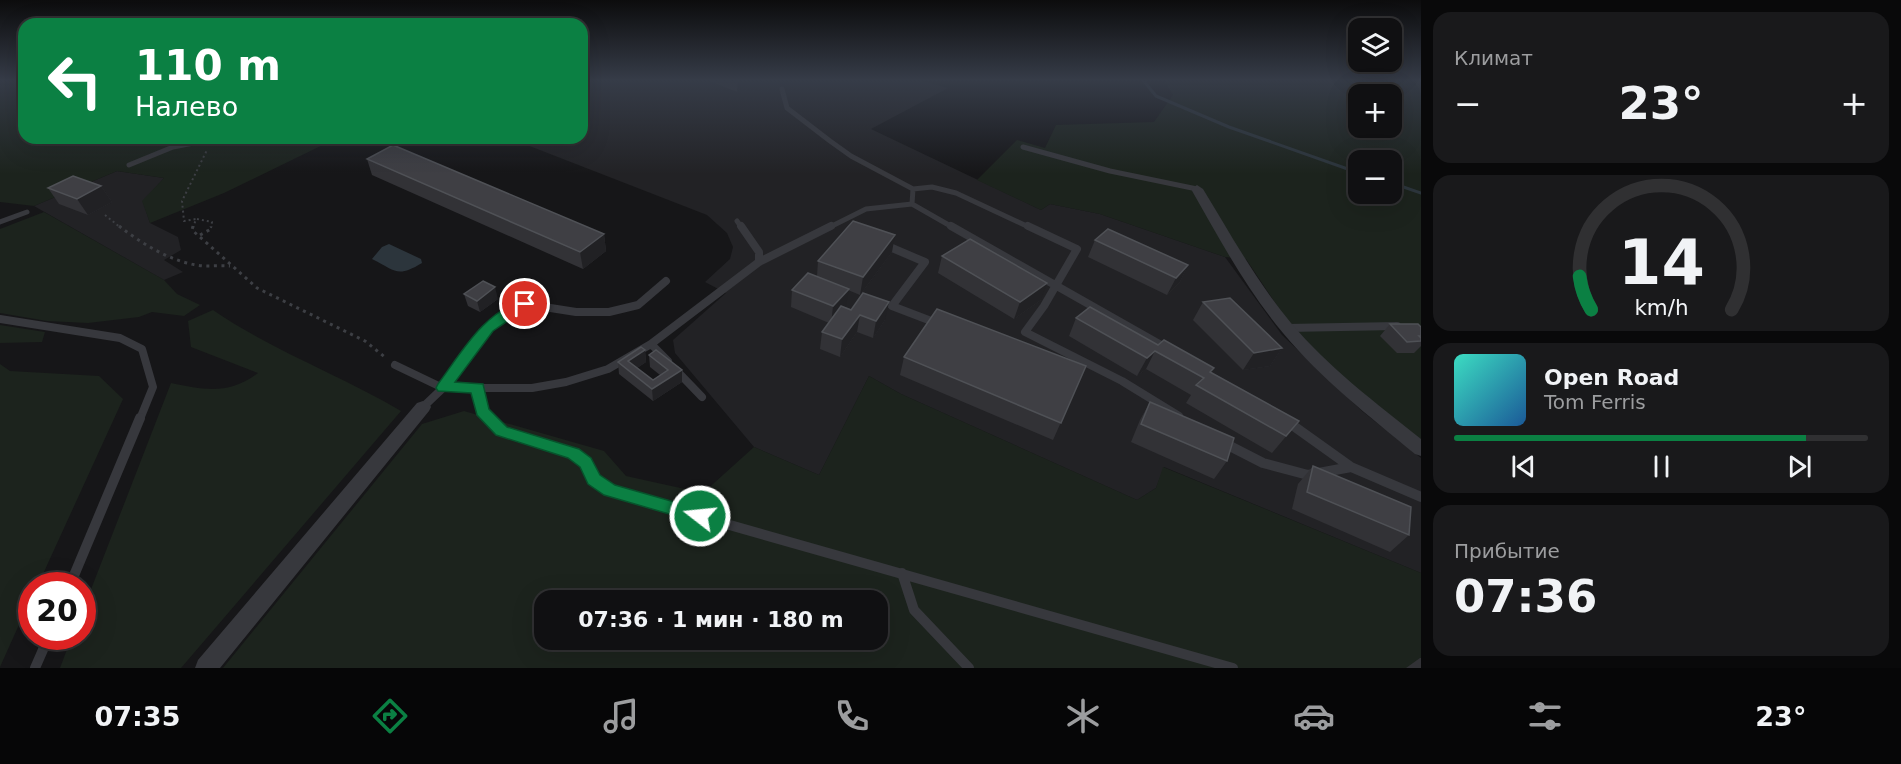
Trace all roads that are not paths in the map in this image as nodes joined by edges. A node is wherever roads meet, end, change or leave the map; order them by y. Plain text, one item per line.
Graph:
1 (791, 111) edge
2 (188, 144) edge
3 (1023, 147) dead end
4 (129, 165) dead end
5 (913, 189) junction
6 (1197, 189) joint
7 (912, 204) junction
8 (27, 212) dead end
9 (737, 221) dead end
10 (0, 222) edge
11 (833, 225) junction
12 (843, 228) edge
13 (873, 240) edge
14 (759, 262) junction
15 (666, 281) dead end
16 (1056, 284) junction
17 (0, 320) edge
18 (1410, 326) edge
19 (947, 327) edge
20 (1287, 328) junction
21 (651, 344) junction
22 (1180, 356) edge
23 (395, 366) road end
24 (443, 388) junction
25 (478, 388) junction
26 (702, 397) dead end
27 (423, 407) joint
28 (1281, 416) edge
29 (1191, 424) edge
30 (1211, 436) edge
31 (1421, 448) edge
32 (1351, 467) junction
33 (1421, 497) edge
34 (75, 572) edge
35 (902, 573) junction
36 (42, 650) edge
37 (35, 668) edge
38 (206, 668) edge
39 (969, 668) edge
40 (1233, 668) edge

1 - 5 lane
2 - 4 lane
3 - 6 lane
5 - 7 lane
5 - 16 lane
6 - 20 street
7 - 11 lane
7 - 16 lane
8 - 10 lane
9 - 14 lane
11 - 12 lane
11 - 14 lane
13 - 19 lane
14 - 21 lane
15 - 24 lane
16 - 22 lane
16 - 29 lane
17 - 34 lane
18 - 20 lane
20 - 31 street
21 - 25 lane
21 - 26 lane
23 - 24 lane
24 - 25 lane
24 - 27 lane
25 - 35 lane
27 - 38 street
28 - 32 lane
30 - 32 lane
32 - 33 lane
35 - 39 lane
35 - 40 lane
36 - 37 lane

